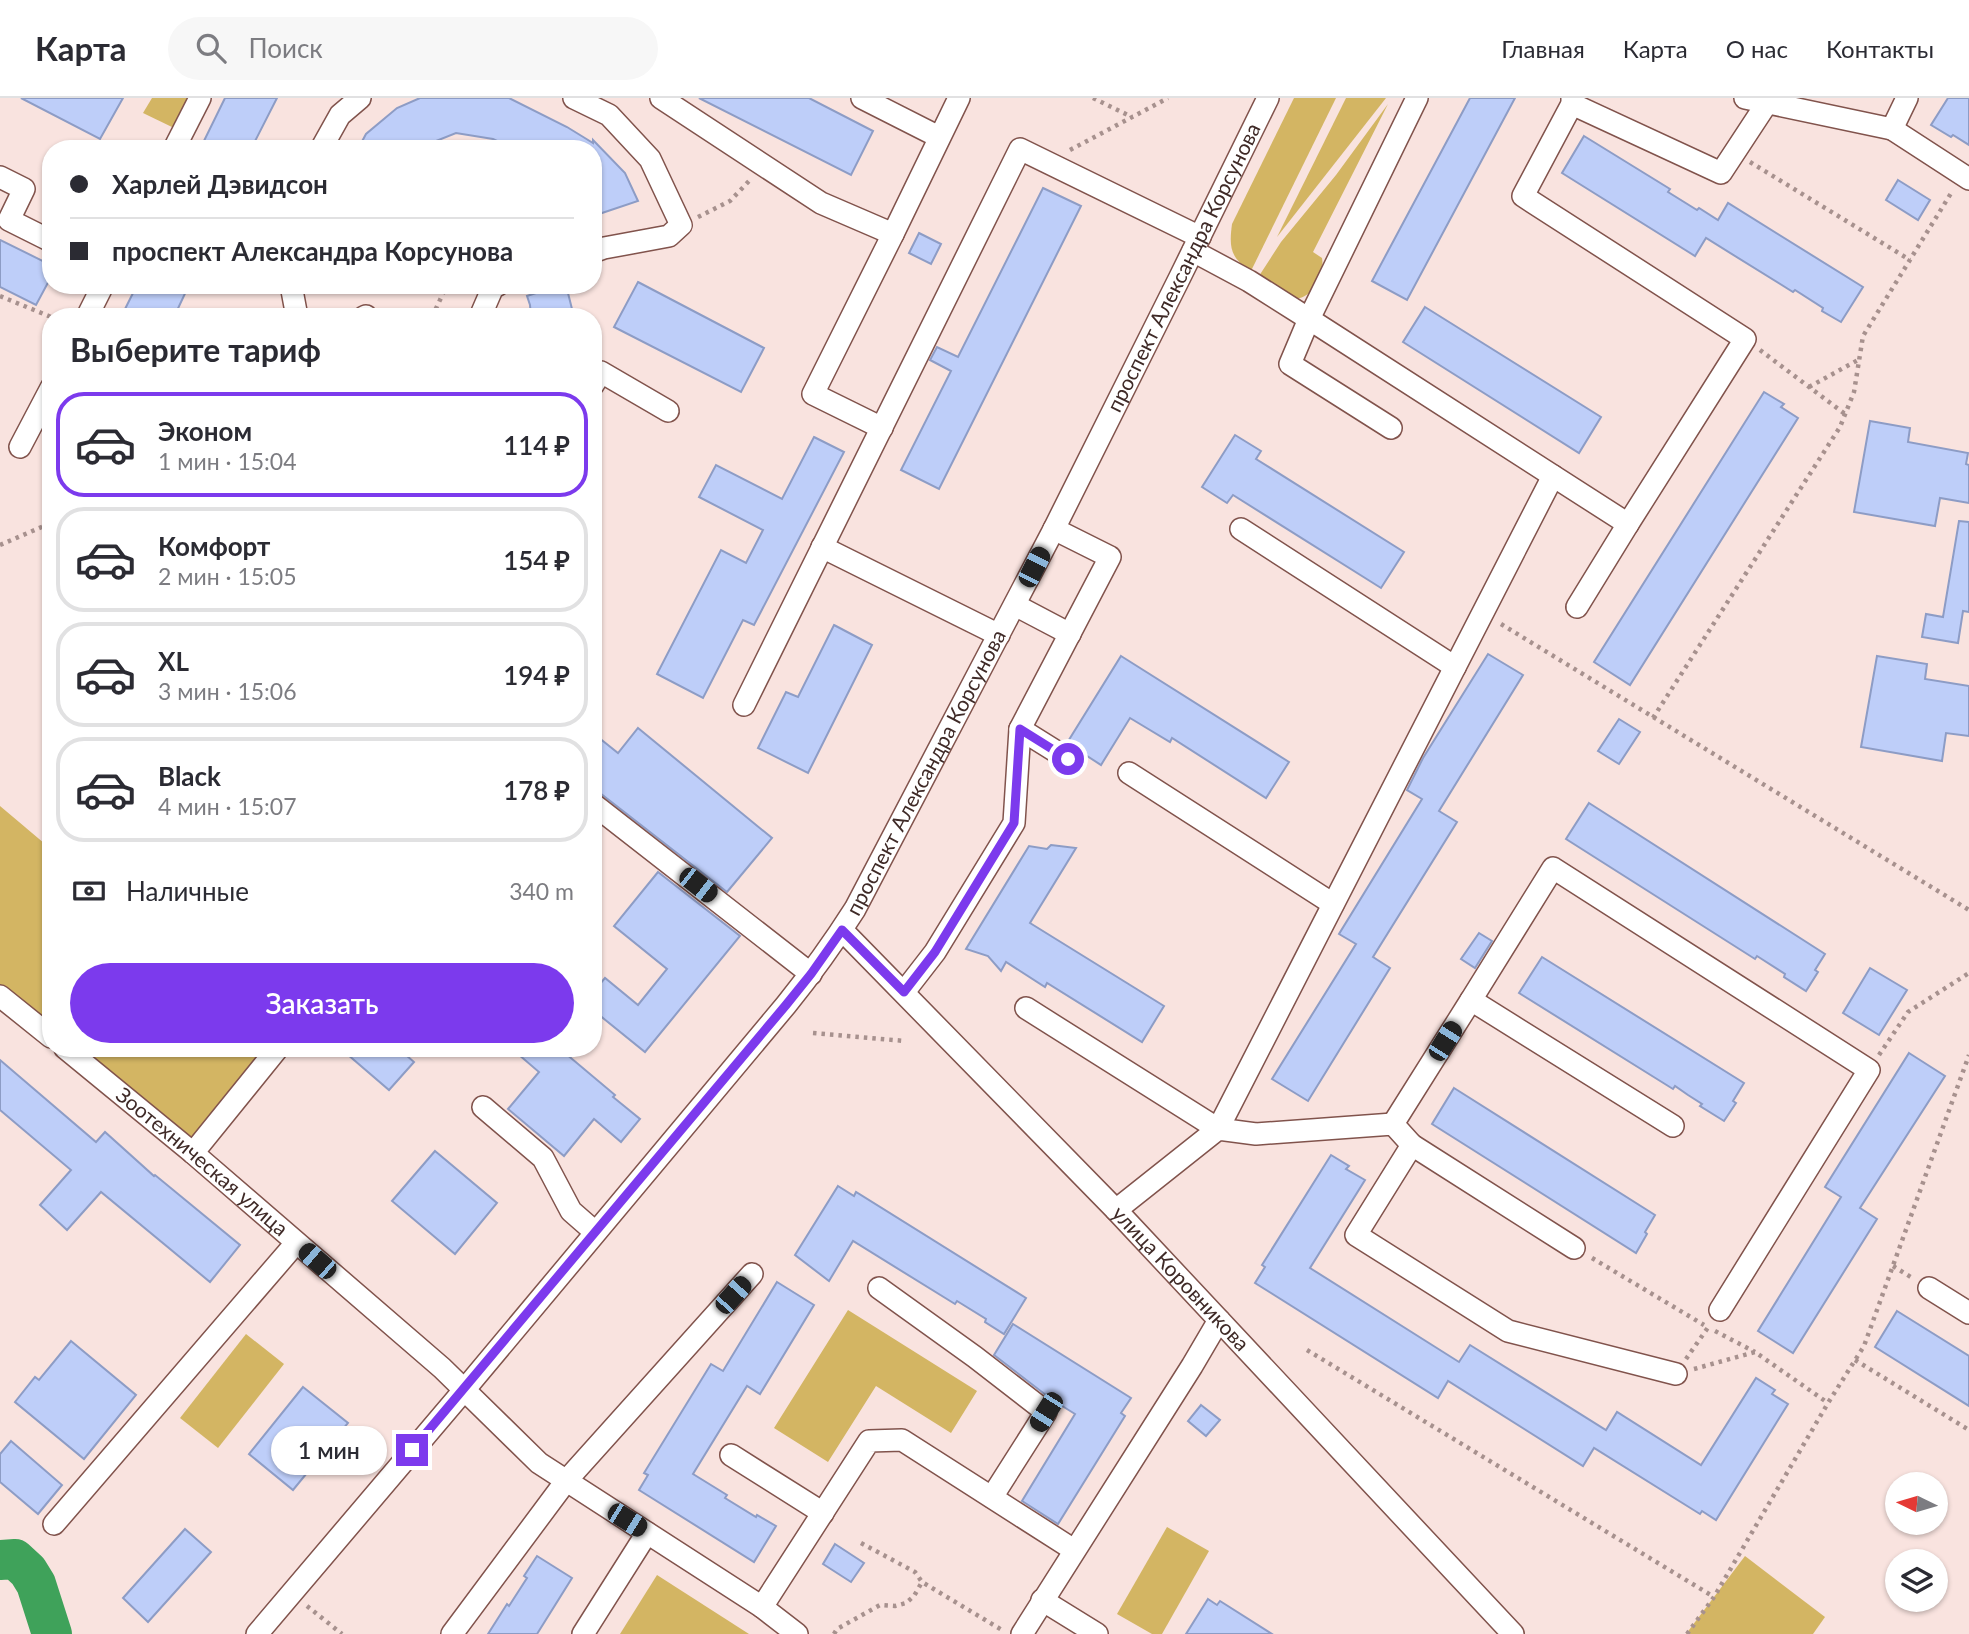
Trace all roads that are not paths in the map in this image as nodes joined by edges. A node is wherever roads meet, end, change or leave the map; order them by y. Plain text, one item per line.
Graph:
1 (200, 98) edge
2 (360, 98) edge
3 (574, 98) edge
4 (661, 98) edge
5 (862, 98) edge
6 (959, 98) edge
7 (1268, 98) edge
8 (1417, 98) edge
9 (1745, 98) edge
10 (1908, 98) edge
11 (1572, 101) edge
12 (1767, 103) junction
13 (1892, 129) junction
14 (939, 137) junction
15 (179, 140) edge
16 (326, 140) edge
17 (0, 177) edge
18 (1966, 177) edge
19 (893, 234) junction
20 (42, 236) edge
21 (1196, 244) junction
22 (602, 249) edge
23 (1309, 319) junction
24 (602, 373) edge
25 (42, 405) edge
26 (668, 411) dead end
27 (882, 428) junction
28 (1391, 428) dead end
29 (20, 447) dead end
30 (1553, 476) junction
31 (1628, 524) junction
32 (1054, 529) junction
33 (1241, 529) dead end
34 (822, 547) junction
35 (1015, 605) junction
36 (1577, 607) dead end
37 (1070, 634) junction
38 (999, 635) junction
39 (1455, 667) junction
40 (744, 705) dead end
41 (1020, 729) junction
42 (1068, 759) dead end
43 (1129, 773) dead end
44 (602, 811) edge
45 (1333, 904) junction
46 (842, 930) junction
47 (811, 974) junction
48 (904, 992) junction
49 (0, 996) edge
50 (1471, 1000) junction
51 (1026, 1008) dead end
52 (42, 1030) edge
53 (76, 1057) edge
54 (271, 1057) edge
55 (483, 1107) dead end
56 (1393, 1124) junction
57 (1673, 1126) dead end
58 (1218, 1129) junction
59 (1412, 1144) junction
60 (193, 1153) junction
61 (1116, 1210) junction
62 (596, 1232) junction
63 (296, 1243) junction
64 (1574, 1248) road end
65 (752, 1274) dead end
66 (879, 1288) dead end
67 (1929, 1288) dead end
68 (1969, 1313) edge
69 (1714, 1319) road end
70 (1219, 1320) junction
71 (1676, 1374) road end
72 (465, 1389) junction
73 (731, 1455) dead end
74 (566, 1481) junction
75 (992, 1497) junction
76 (823, 1513) junction
77 (54, 1524) dead end
78 (647, 1533) junction
79 (1074, 1550) junction
80 (1042, 1600) junction
81 (762, 1607) junction
82 (257, 1634) edge
83 (452, 1634) edge
84 (583, 1634) edge
85 (797, 1634) edge
86 (1022, 1634) edge
87 (1097, 1634) edge
88 (1513, 1634) edge

1 - 15 street
2 - 16 street
3 - 22 street
4 - 19 street
5 - 14 street
6 - 14 street
7 - 21 street, проспект Александра Корсунова
8 - 23 street
9 - 12 street
10 - 13 street
11 - 12 street
11 - 31 street
12 - 13 street
13 - 18 street
14 - 19 street
17 - 20 street
19 - 27 street
21 - 23 street
21 - 27 street
21 - 32 street, проспект Александра Корсунова
23 - 28 street
23 - 30 street
24 - 26 street
25 - 29 street
27 - 34 street
30 - 31 street
30 - 39 street
31 - 36 street
32 - 35 street, проспект Александра Корсунова
32 - 37 street
33 - 39 street
34 - 38 street
34 - 40 street
35 - 37 street
35 - 38 street, проспект Александра Корсунова
37 - 41 street
38 - 46 street, проспект Александра Корсунова
39 - 45 street
41 - 42 street
41 - 48 street
43 - 45 street
44 - 47 street
45 - 58 street
46 - 47 street, проспект Александра Корсунова
46 - 48 street, улица Коровникова
47 - 62 street, проспект Александра Корсунова
48 - 61 street, улица Коровникова
49 - 52 street
50 - 56 street
50 - 57 street
50 - 69 street
51 - 58 street
53 - 60 street, Зоотехническая улица
54 - 60 street
55 - 62 street
56 - 58 street
56 - 59 street
58 - 61 street
59 - 64 street
59 - 71 street
60 - 63 street, Зоотехническая улица
61 - 70 street, улица Коровникова
62 - 72 street, проспект Александра Корсунова
63 - 72 street, Зоотехническая улица
63 - 77 street
65 - 74 street
66 - 75 street
67 - 68 street
70 - 79 street
70 - 88 street, улица Коровникова
72 - 74 street, Зоотехническая улица
72 - 82 street, проспект Александра Корсунова
73 - 76 street
74 - 78 street, Зоотехническая улица
74 - 83 street
75 - 76 street
75 - 79 street
76 - 81 street
78 - 81 street, Зоотехническая улица
78 - 84 street
79 - 80 street
80 - 86 street
80 - 87 street
81 - 85 street, Зоотехническая улица

